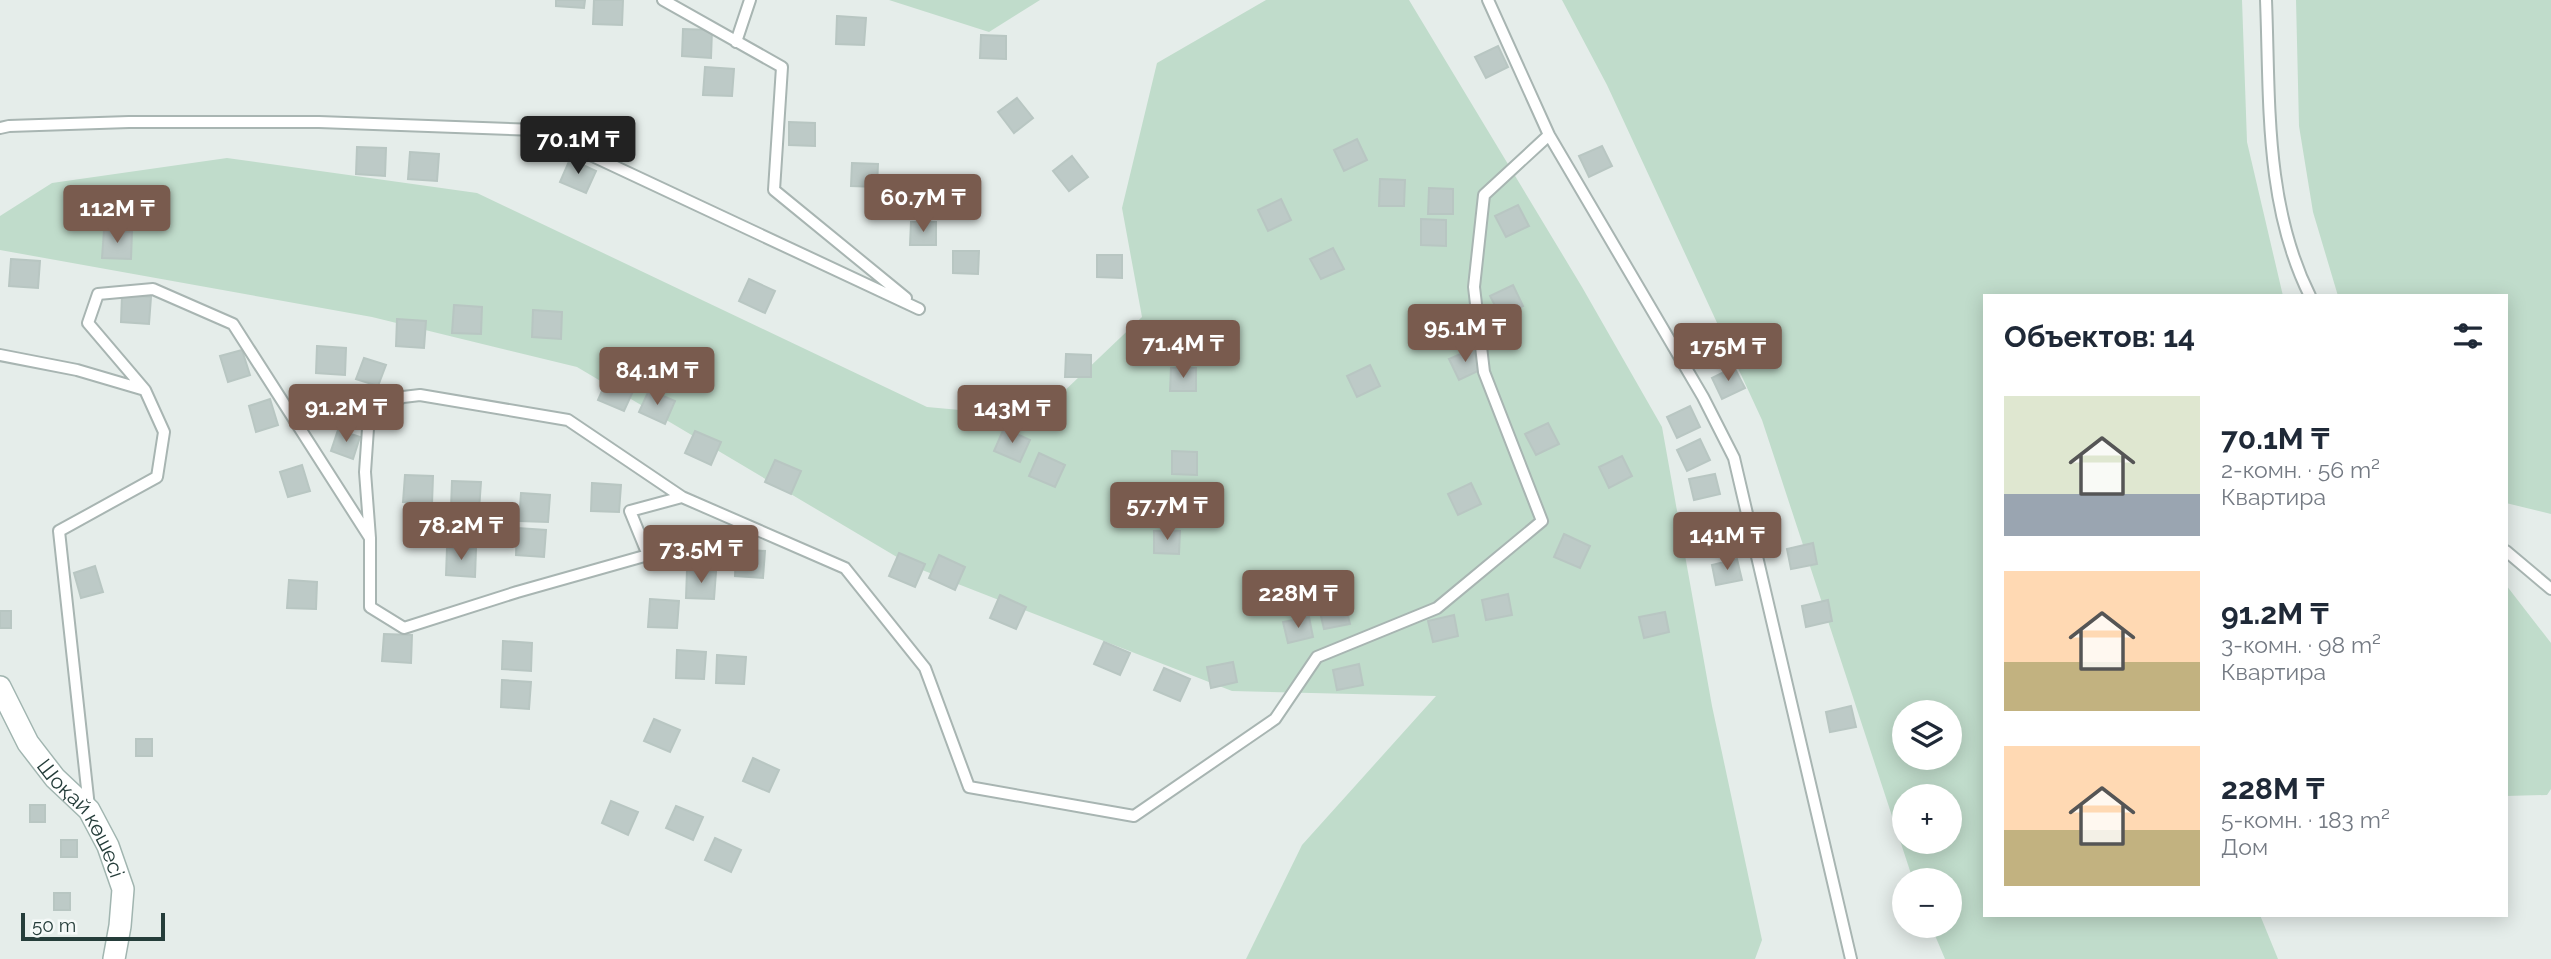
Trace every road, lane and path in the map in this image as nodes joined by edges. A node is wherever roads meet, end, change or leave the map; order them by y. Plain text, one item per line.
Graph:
1 (663, 0) edge
2 (750, 0) edge
3 (1488, 0) edge
4 (2266, 0) edge
5 (736, 42) junction
6 (0, 128) edge
7 (1549, 135) junction
8 (2309, 294) edge
9 (0, 355) edge
10 (145, 390) junction
11 (682, 497) junction
12 (370, 538) junction
13 (2508, 553) edge
14 (2551, 589) edge
15 (0, 687) edge
16 (89, 810) junction
17 (114, 959) edge
18 (1851, 959) edge

1 - 5 lane
2 - 5 lane
3 - 7 lane
4 - 8 lane
5 - 6 lane
7 - 11 lane
7 - 18 lane
9 - 10 lane
10 - 12 lane
10 - 16 lane
11 - 12 lane
11 - 12 lane
13 - 14 lane
15 - 16 street, Шоқай көшесі
16 - 17 street, Шоқай көшесі

